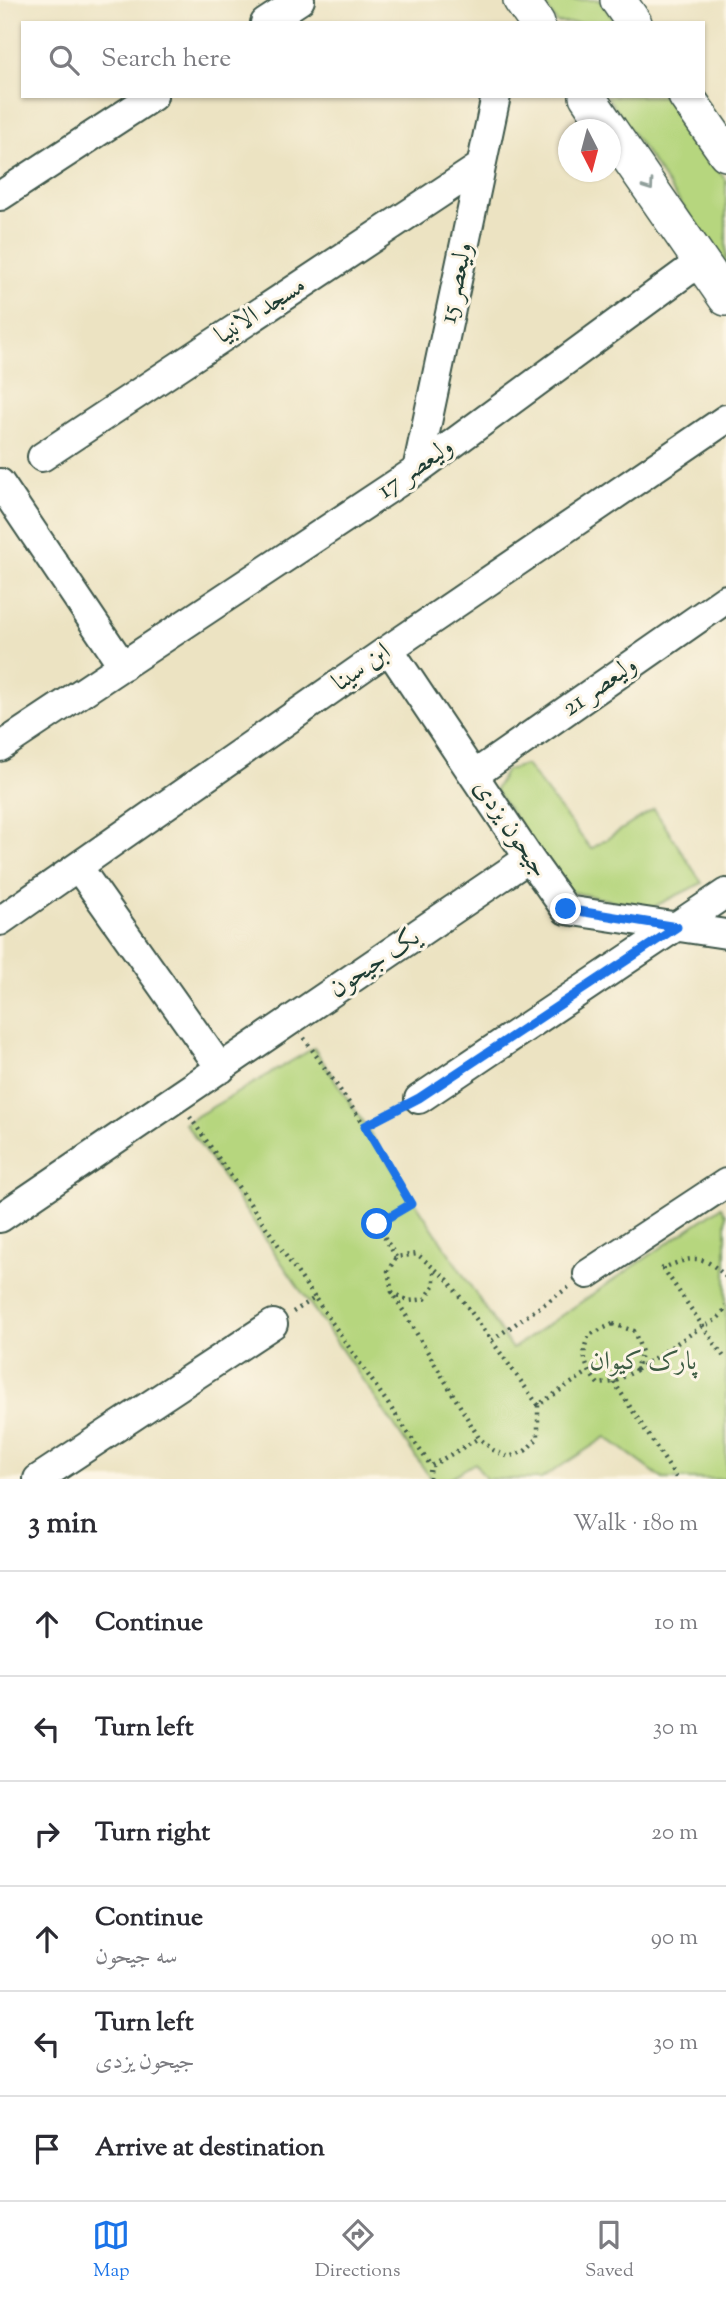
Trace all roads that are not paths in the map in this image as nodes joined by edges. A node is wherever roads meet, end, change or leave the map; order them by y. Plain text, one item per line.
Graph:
1 (300, 0) edge
2 (518, 0) edge
3 (268, 21) edge
4 (512, 21) edge
5 (535, 21) edge
6 (150, 98) edge
7 (496, 98) edge
8 (588, 98) edge
9 (687, 98) edge
10 (603, 119) edge
11 (621, 146) edge
12 (726, 153) edge
13 (481, 166) junction
14 (0, 196) edge
15 (701, 261) junction
16 (726, 298) edge
17 (726, 419) edge
18 (42, 457) dead end
19 (417, 470) junction
20 (0, 483) edge
21 (726, 599) edge
22 (389, 649) junction
23 (123, 666) junction
24 (0, 747) edge
25 (474, 775) junction
26 (528, 858) junction
27 (78, 867) junction
28 (726, 893) edge
29 (0, 921) edge
30 (677, 927) junction
31 (726, 934) edge
32 (221, 1069) junction
33 (419, 1098) road end
34 (726, 1183) edge
35 (0, 1218) edge
36 (588, 1274) road end
37 (273, 1324) road end
38 (38, 1479) edge

1 - 3 street
2 - 4 street
2 - 5 main road
6 - 14 street
7 - 13 street, ولیعصر 15
8 - 10 main road
9 - 12 main road
11 -> 15 main road
13 - 18 street, مسجد الانبیا
13 - 19 street, ولیعصر 15
15 - 16 main road
15 - 19 street, ولیعصر 17
17 - 22 street, ابن سینا
19 - 23 street, ولیعصر 17
20 - 23 street
21 - 25 street, ولیعصر 21
22 - 25 street, جیحون یزدی
22 - 27 street, ابن سینا
23 - 24 street, ولیعصر 17
25 - 26 street, جیحون یزدی
26 - 30 street, جیحون یزدی
26 - 32 street, یک جیحون
27 - 29 street, ابن سینا
27 - 32 street
28 - 30 street
30 - 31 street, جیحون یزدی
30 - 33 street
32 - 35 street, یک جیحون
34 - 36 street
37 - 38 street

